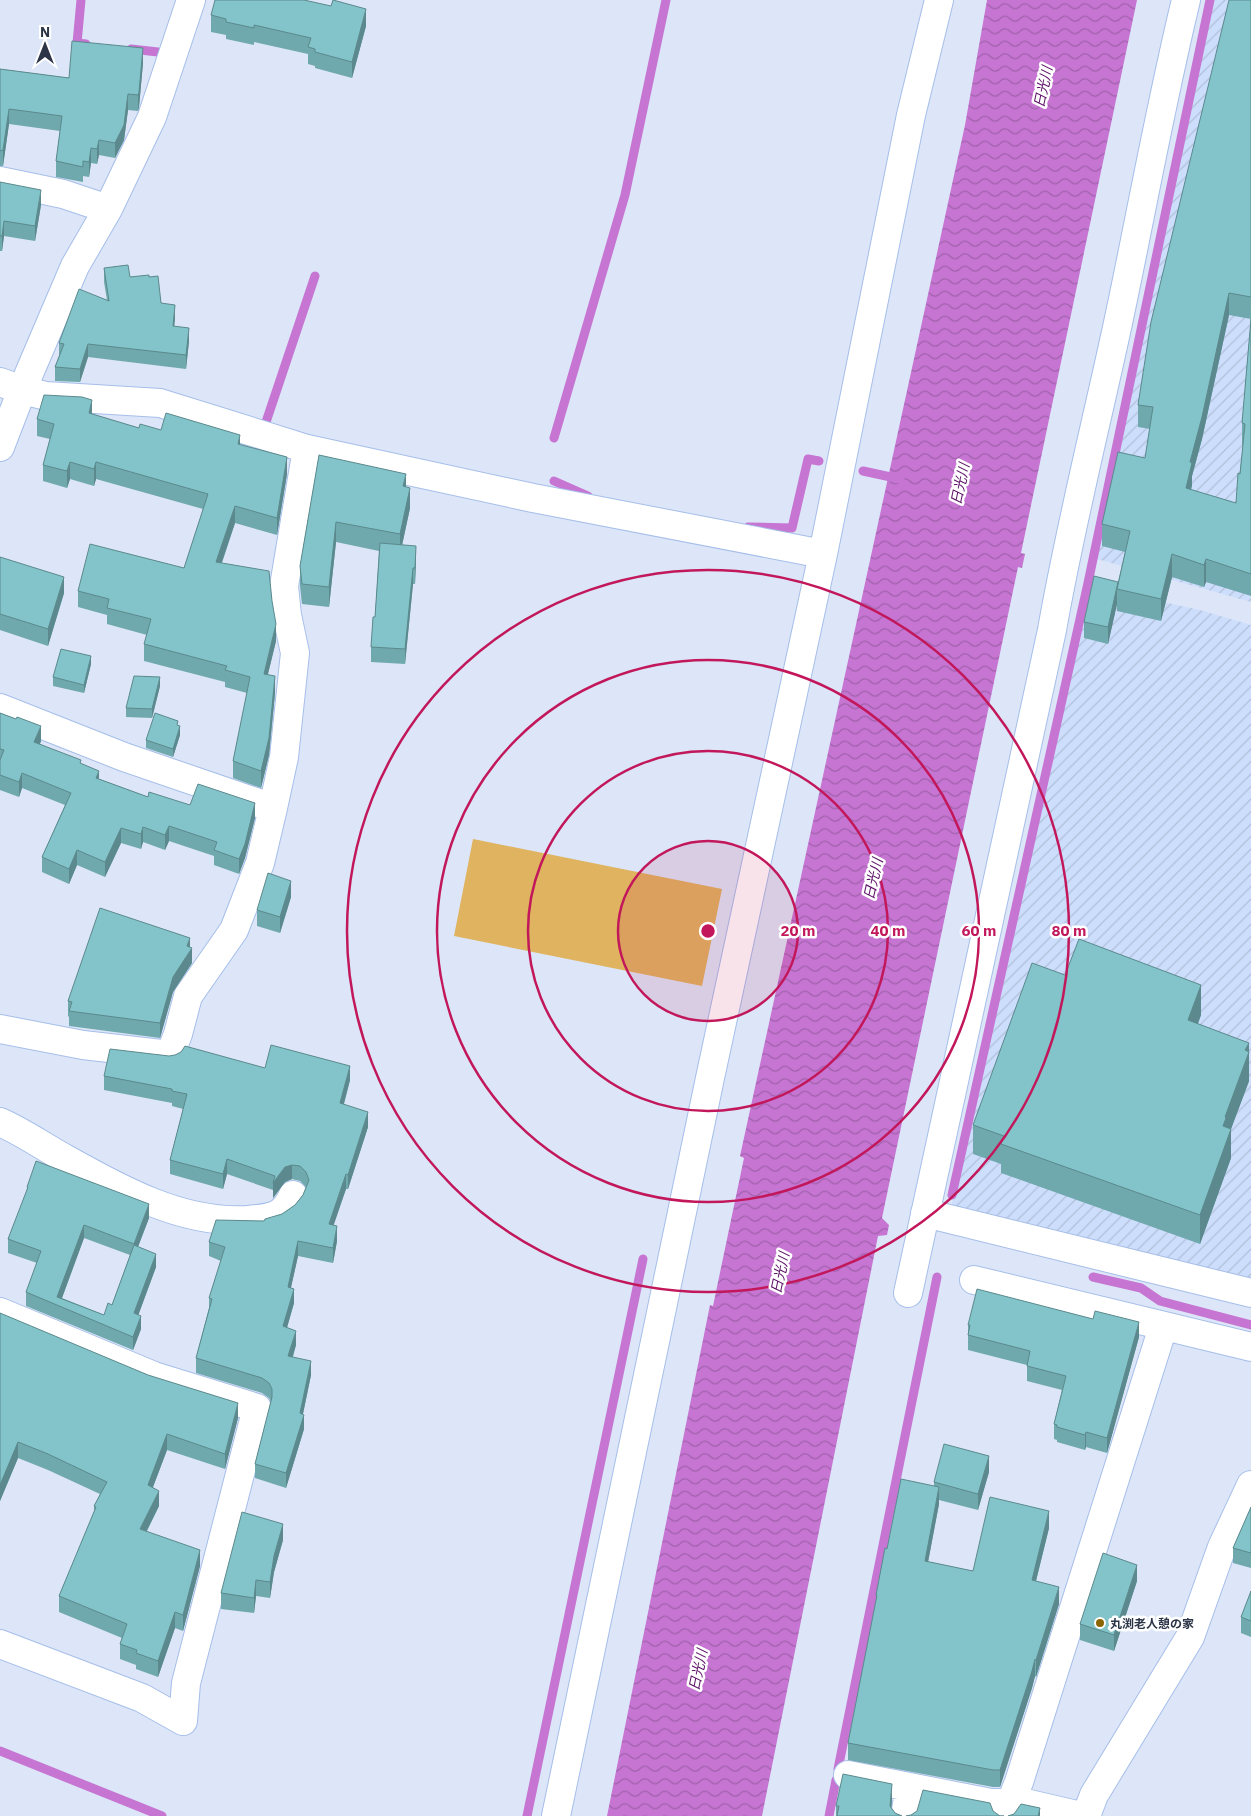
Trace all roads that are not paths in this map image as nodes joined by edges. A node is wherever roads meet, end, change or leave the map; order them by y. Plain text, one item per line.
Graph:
1 (191, 0) edge
2 (939, 0) edge
3 (1186, 0) edge
4 (0, 181) edge
5 (108, 209) junction
6 (11, 386) edge
7 (0, 447) edge
8 (307, 449) junction
9 (822, 554) junction
10 (0, 708) edge
11 (273, 808) junction
12 (0, 1029) edge
13 (0, 1122) edge
14 (293, 1195) dead end
15 (925, 1213) junction
16 (974, 1280) dead end
17 (908, 1293) dead end
18 (1251, 1293) edge
19 (0, 1312) edge
20 (1163, 1327) junction
21 (1251, 1347) edge
22 (1251, 1485) edge
23 (0, 1644) edge
24 (848, 1774) edge
25 (910, 1787) junction
26 (1008, 1810) edge
27 (556, 1816) edge
28 (904, 1816) edge
29 (1081, 1816) edge
30 (1086, 1816) edge

1 - 5 street
2 - 9 street
3 - 15 street
4 - 5 street
5 - 6 street
6 - 7 street
6 - 8 street
8 - 9 street
8 - 11 street
9 - 27 street
10 - 11 street
11 - 12 street
13 - 14 street
15 - 17 street
15 - 18 street
16 - 20 street
19 - 23 street
20 - 21 street
20 - 26 street
22 - 30 street
24 - 25 street
25 - 26 street
25 - 28 street
26 - 29 street

